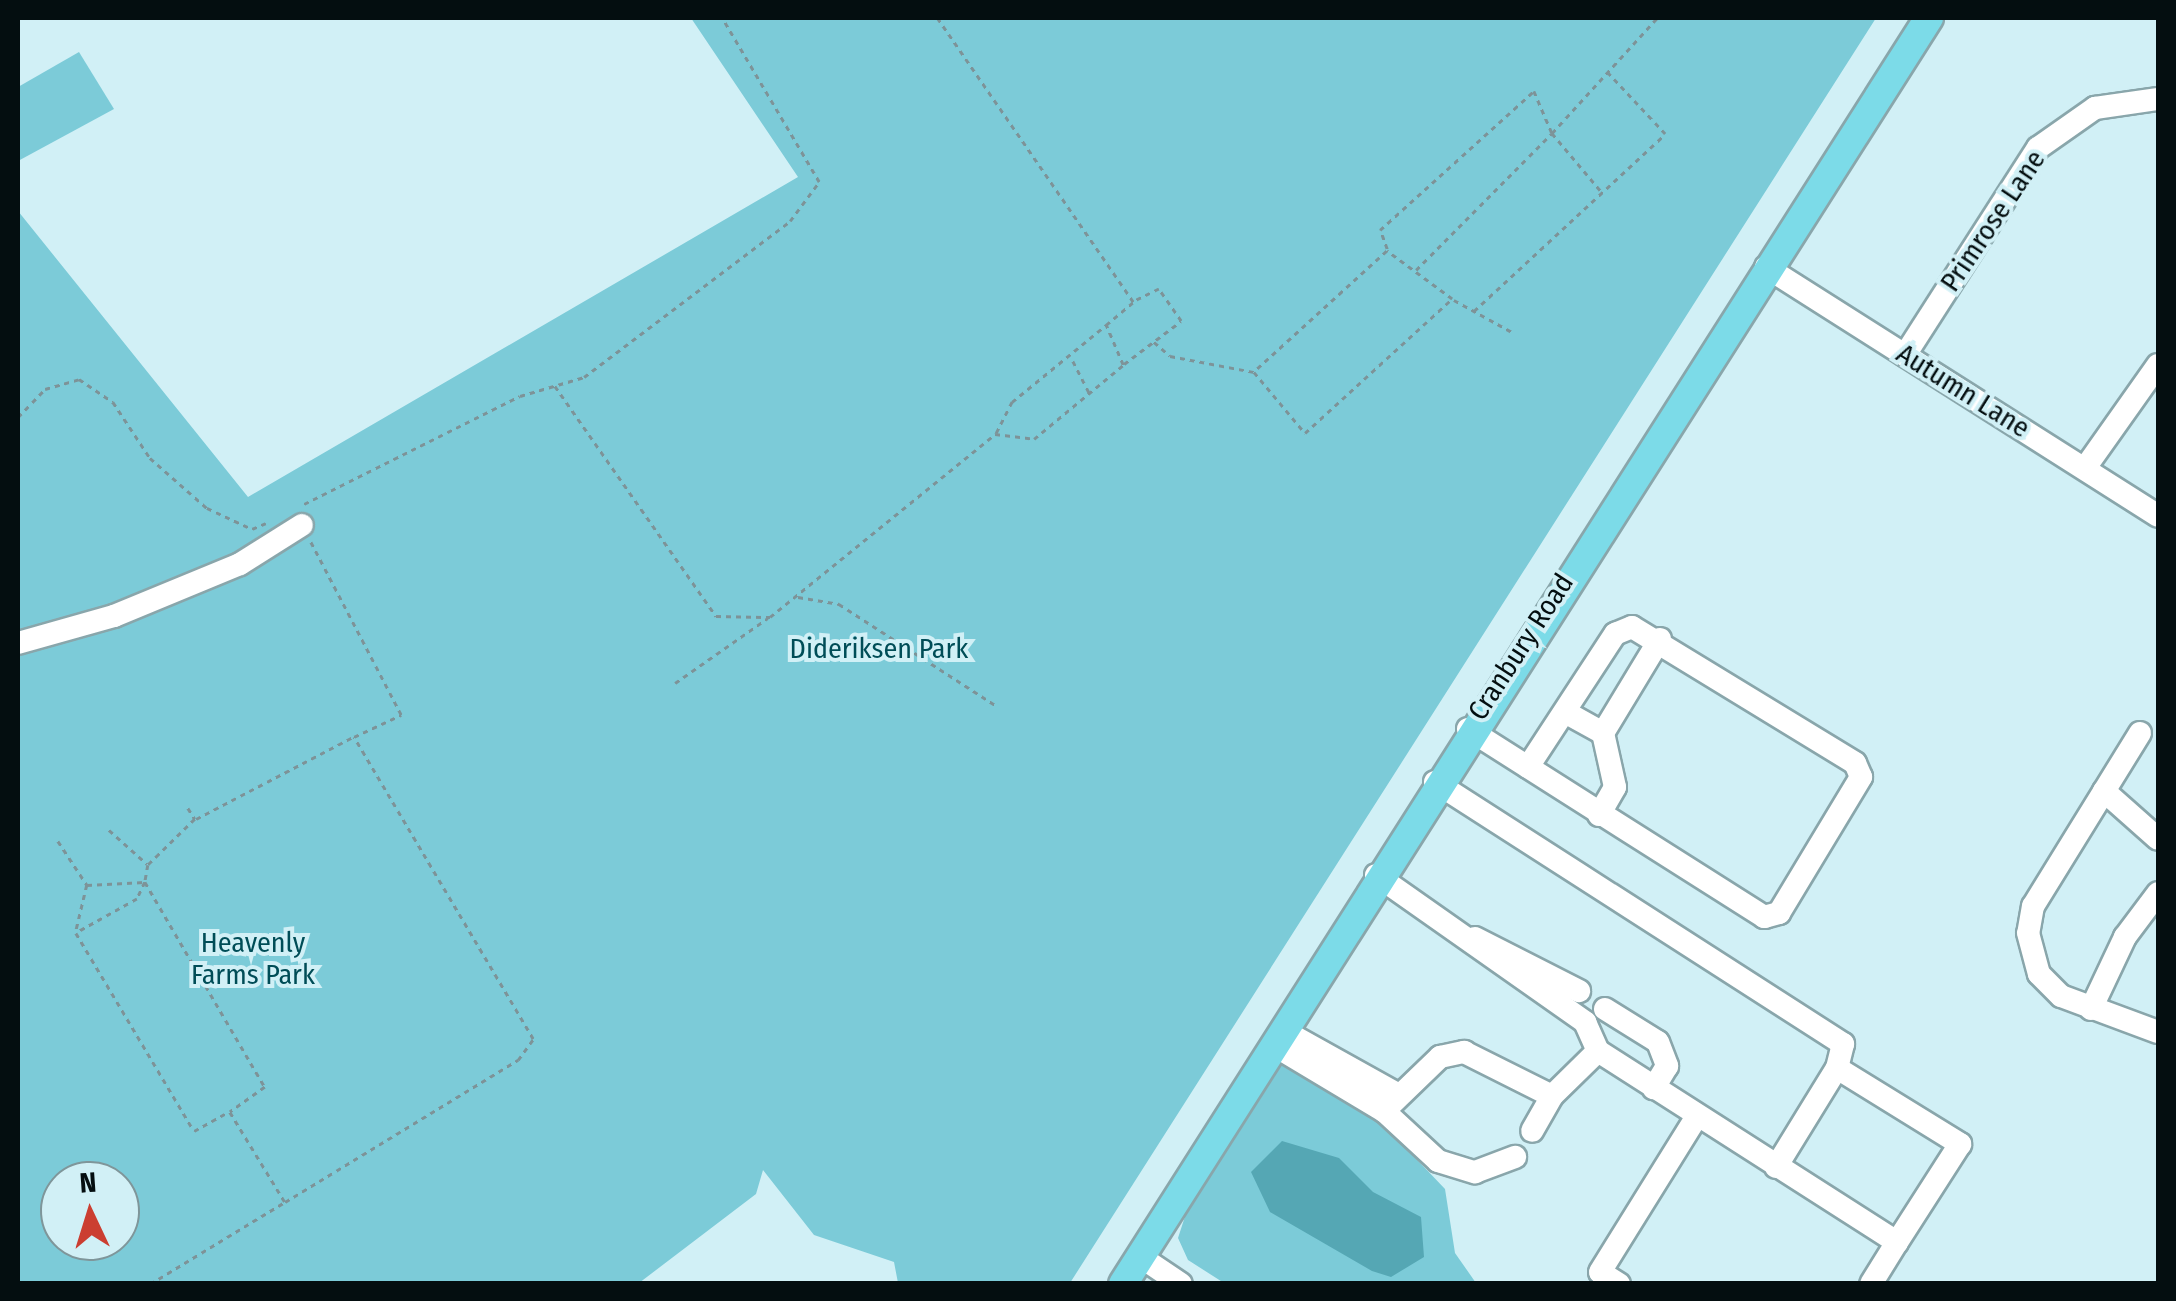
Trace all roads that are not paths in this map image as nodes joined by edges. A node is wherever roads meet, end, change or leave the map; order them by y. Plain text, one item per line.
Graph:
1 (1930, 18) edge
2 (2158, 98) edge
3 (1766, 267) junction
4 (1905, 355) junction
5 (2158, 365) edge
6 (2085, 468) junction
7 (2158, 516) edge
8 (298, 517) road end
9 (1660, 639) junction
10 (18, 643) edge
11 (1565, 712) junction
12 (1468, 729) junction
13 (2140, 733) dead end
14 (1603, 734) junction
15 (1528, 767) junction
16 (1435, 782) junction
17 (2104, 791) junction
18 (1599, 816) junction
19 (2158, 839) edge
20 (1376, 876) junction
21 (2158, 893) edge
22 (1463, 933) junction
23 (1578, 992) dead end
24 (1605, 1008) dead end
25 (2091, 1009) junction
26 (2158, 1032) edge
27 (1281, 1040) junction
28 (1598, 1051) junction
29 (1837, 1068) junction
30 (1654, 1088) junction
31 (1552, 1096) junction
32 (1392, 1103) junction
33 (1697, 1116) junction
34 (1532, 1130) dead end
35 (1515, 1157) dead end
36 (1776, 1167) junction
37 (1897, 1242) junction
38 (1140, 1257) junction
39 (1123, 1284) edge
40 (1181, 1284) edge
41 (1619, 1284) edge
42 (1871, 1284) edge

1 - 3 main road, Cranbury Road
2 - 4 street, Primrose Lane
3 - 4 street, Autumn Lane
3 - 12 main road, Cranbury Road
4 - 6 street, Autumn Lane
5 - 6 street
6 - 7 street, Autumn Lane
8 - 10 street
9 - 11 street
9 - 14 street
9 - 18 street
11 - 14 street
11 - 15 street
12 - 15 street
12 - 16 main road, Cranbury Road
13 - 17 street
14 - 18 street
15 - 18 street
16 - 20 main road, Cranbury Road
16 - 29 street
17 - 19 street
17 - 25 street
20 - 22 street
20 - 27 main road, Cranbury Road
21 - 25 street
22 - 23 street
22 - 28 street
24 - 30 street
25 - 26 street
27 - 32 street
27 - 38 main road, Cranbury Road
28 - 30 street
28 - 31 street
29 - 36 street
29 - 37 street
30 - 33 street
31 - 32 street
31 - 34 street
32 - 35 street
33 - 36 street
33 - 41 street
36 - 37 street
37 - 42 street
38 - 39 main road, Cranbury Road
38 - 40 street

